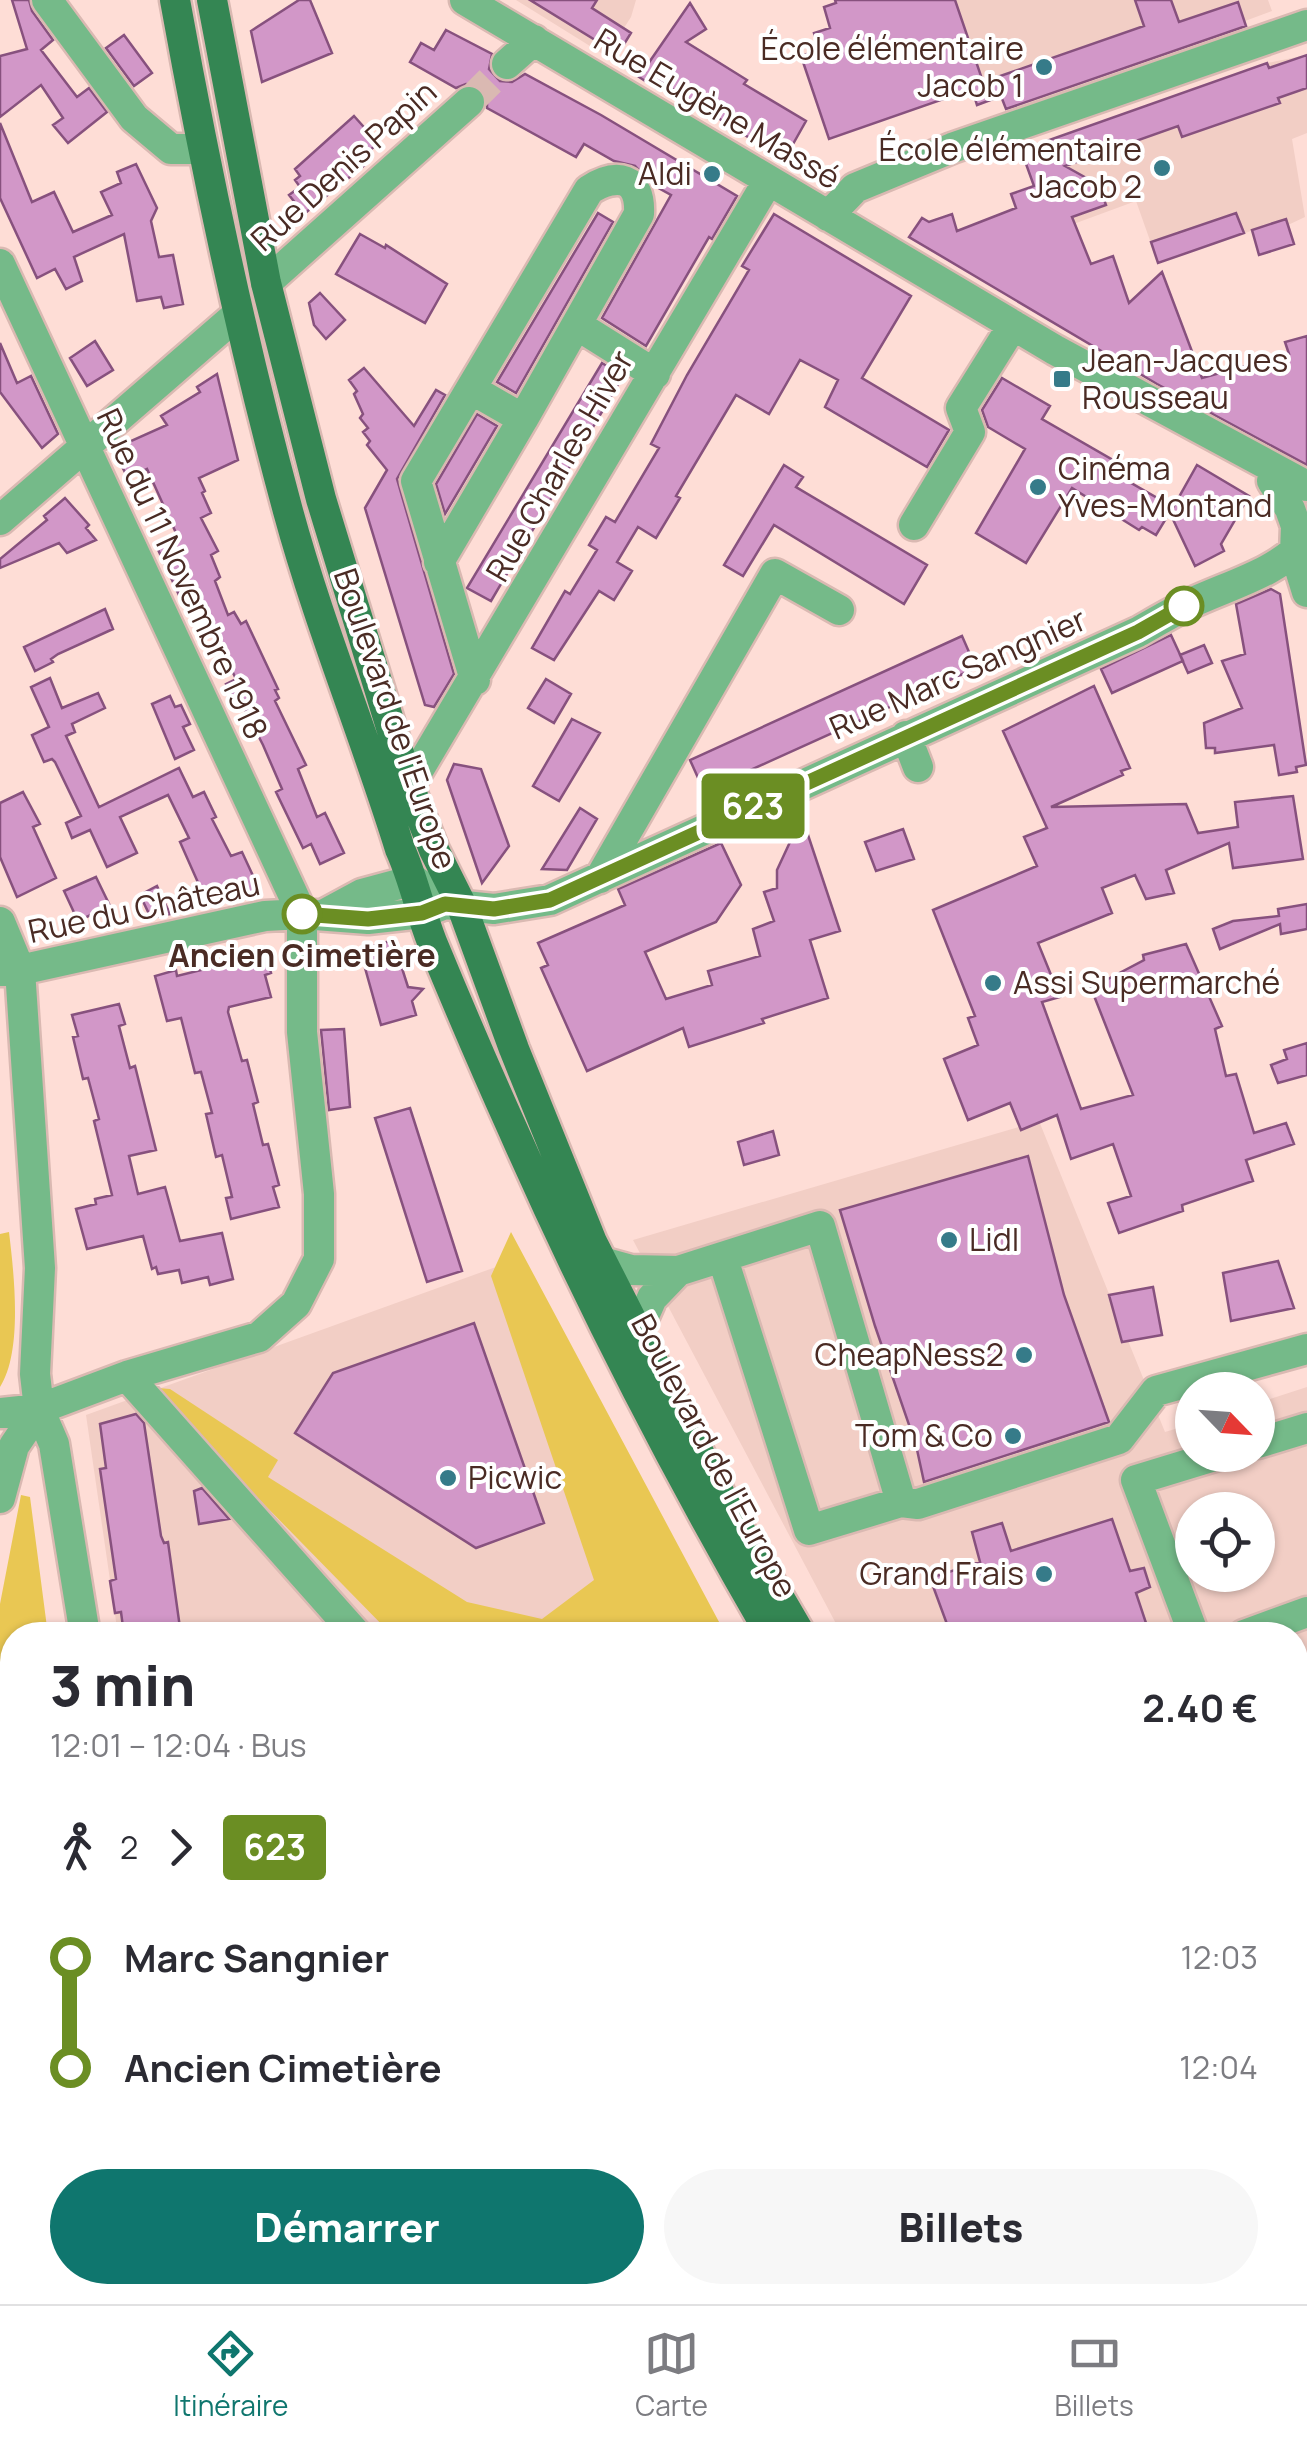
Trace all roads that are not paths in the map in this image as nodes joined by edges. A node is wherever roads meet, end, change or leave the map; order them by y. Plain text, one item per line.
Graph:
1 (47, 0) edge
2 (175, 0) edge
3 (212, 0) edge
4 (465, 0) edge
5 (1300, 28) edge
6 (534, 40) junction
7 (508, 64) tunnel mouth
8 (469, 102) tunnel mouth
9 (202, 149) junction
10 (768, 181) junction
11 (828, 216) junction
12 (0, 264) edge
13 (266, 283) junction
14 (238, 314) junction
15 (577, 324) junction
16 (1013, 324) junction
17 (655, 374) junction
18 (471, 389) junction
19 (523, 419) junction
20 (84, 447) junction
21 (1246, 455) junction
22 (1272, 481) junction
23 (1307, 486) edge
24 (1307, 507) edge
25 (0, 520) edge
26 (914, 526) dead end
27 (1303, 552) edge
28 (439, 562) junction
29 (1307, 592) edge
30 (840, 610) dead end
31 (474, 680) junction
32 (906, 736) junction
33 (918, 767) dead end
34 (409, 786) junction
35 (600, 878) junction
36 (414, 880) junction
37 (445, 902) junction
38 (314, 914) junction
39 (0, 922) edge
40 (10, 971) edge
41 (723, 1259) junction
42 (602, 1262) junction
43 (678, 1271) junction
44 (637, 1332) junction
45 (1307, 1349) edge
46 (127, 1376) junction
47 (39, 1409) junction
48 (0, 1413) edge
49 (1307, 1428) edge
50 (1275, 1438) edge
51 (1175, 1468) edge
52 (0, 1498) edge
53 (902, 1502) junction
54 (1307, 1612) edge
55 (83, 1622) edge
56 (345, 1622) edge
57 (763, 1622) edge
58 (793, 1622) edge
59 (1189, 1622) edge
60 (1280, 1622) edge

1 - 9 street
2 - 9 main road, Boulevard de l'Europe
3 - 13 main road, Boulevard de l'Europe
4 - 6 street, Rue Eugène Massé
5 - 11 street
6 - 7 street
6 - 10 street, Rue Eugène Massé
8 - 13 street, Rue Denis Papin
9 - 14 main road, Boulevard de l'Europe
10 - 11 street, Rue Eugène Massé
10 - 17 street, Rue Charles Hiver
11 - 16 street, Rue Eugène Massé
12 - 20 street, Rue du 11 Novembre 1918
13 - 34 main road, Boulevard de l'Europe
14 - 20 street
14 - 36 main road, Boulevard de l'Europe
15 - 17 street
15 - 18 street
15 - 19 street
16 - 21 street, Rue Eugène Massé
16 - 26 street
17 - 31 street, Rue Charles Hiver
18 - 19 street
18 - 28 street
19 - 28 street
20 - 25 street
20 - 38 street, Rue du 11 Novembre 1918
21 - 22 street, Rue Eugène Massé
21 - 23 street, Rue Eugène Massé
22 - 24 street, Rue Eugène Massé
22 - 27 street, Rue Eugène Massé
27 - 29 street, Rue Eugène Massé
27 - 32 street, Rue Marc Sangnier
28 - 31 street
30 - 35 street
31 - 34 street, Rue Charles Hiver
32 - 33 street
32 - 35 street, Rue Marc Sangnier
34 - 37 main road, Boulevard de l'Europe
35 - 37 street, Rue Marc Sangnier
36 - 37 main road, Boulevard de l'Europe
36 - 38 street
37 - 38 street, Rue Marc Sangnier
37 - 42 main road, Boulevard de l'Europe
37 - 57 main road, Boulevard de l'Europe
38 - 40 street, Rue du Château
38 - 46 street
39 - 40 street
40 - 47 street
41 - 43 street
41 - 53 street
41 - 53 street
42 - 43 street
42 - 44 main road, Boulevard de l'Europe
43 - 44 street
44 - 58 main road, Boulevard de l'Europe
45 - 53 street
46 - 47 street
46 - 56 street
47 - 48 street
47 - 52 street
47 - 55 street
49 - 50 street
51 - 59 street
54 - 60 street

